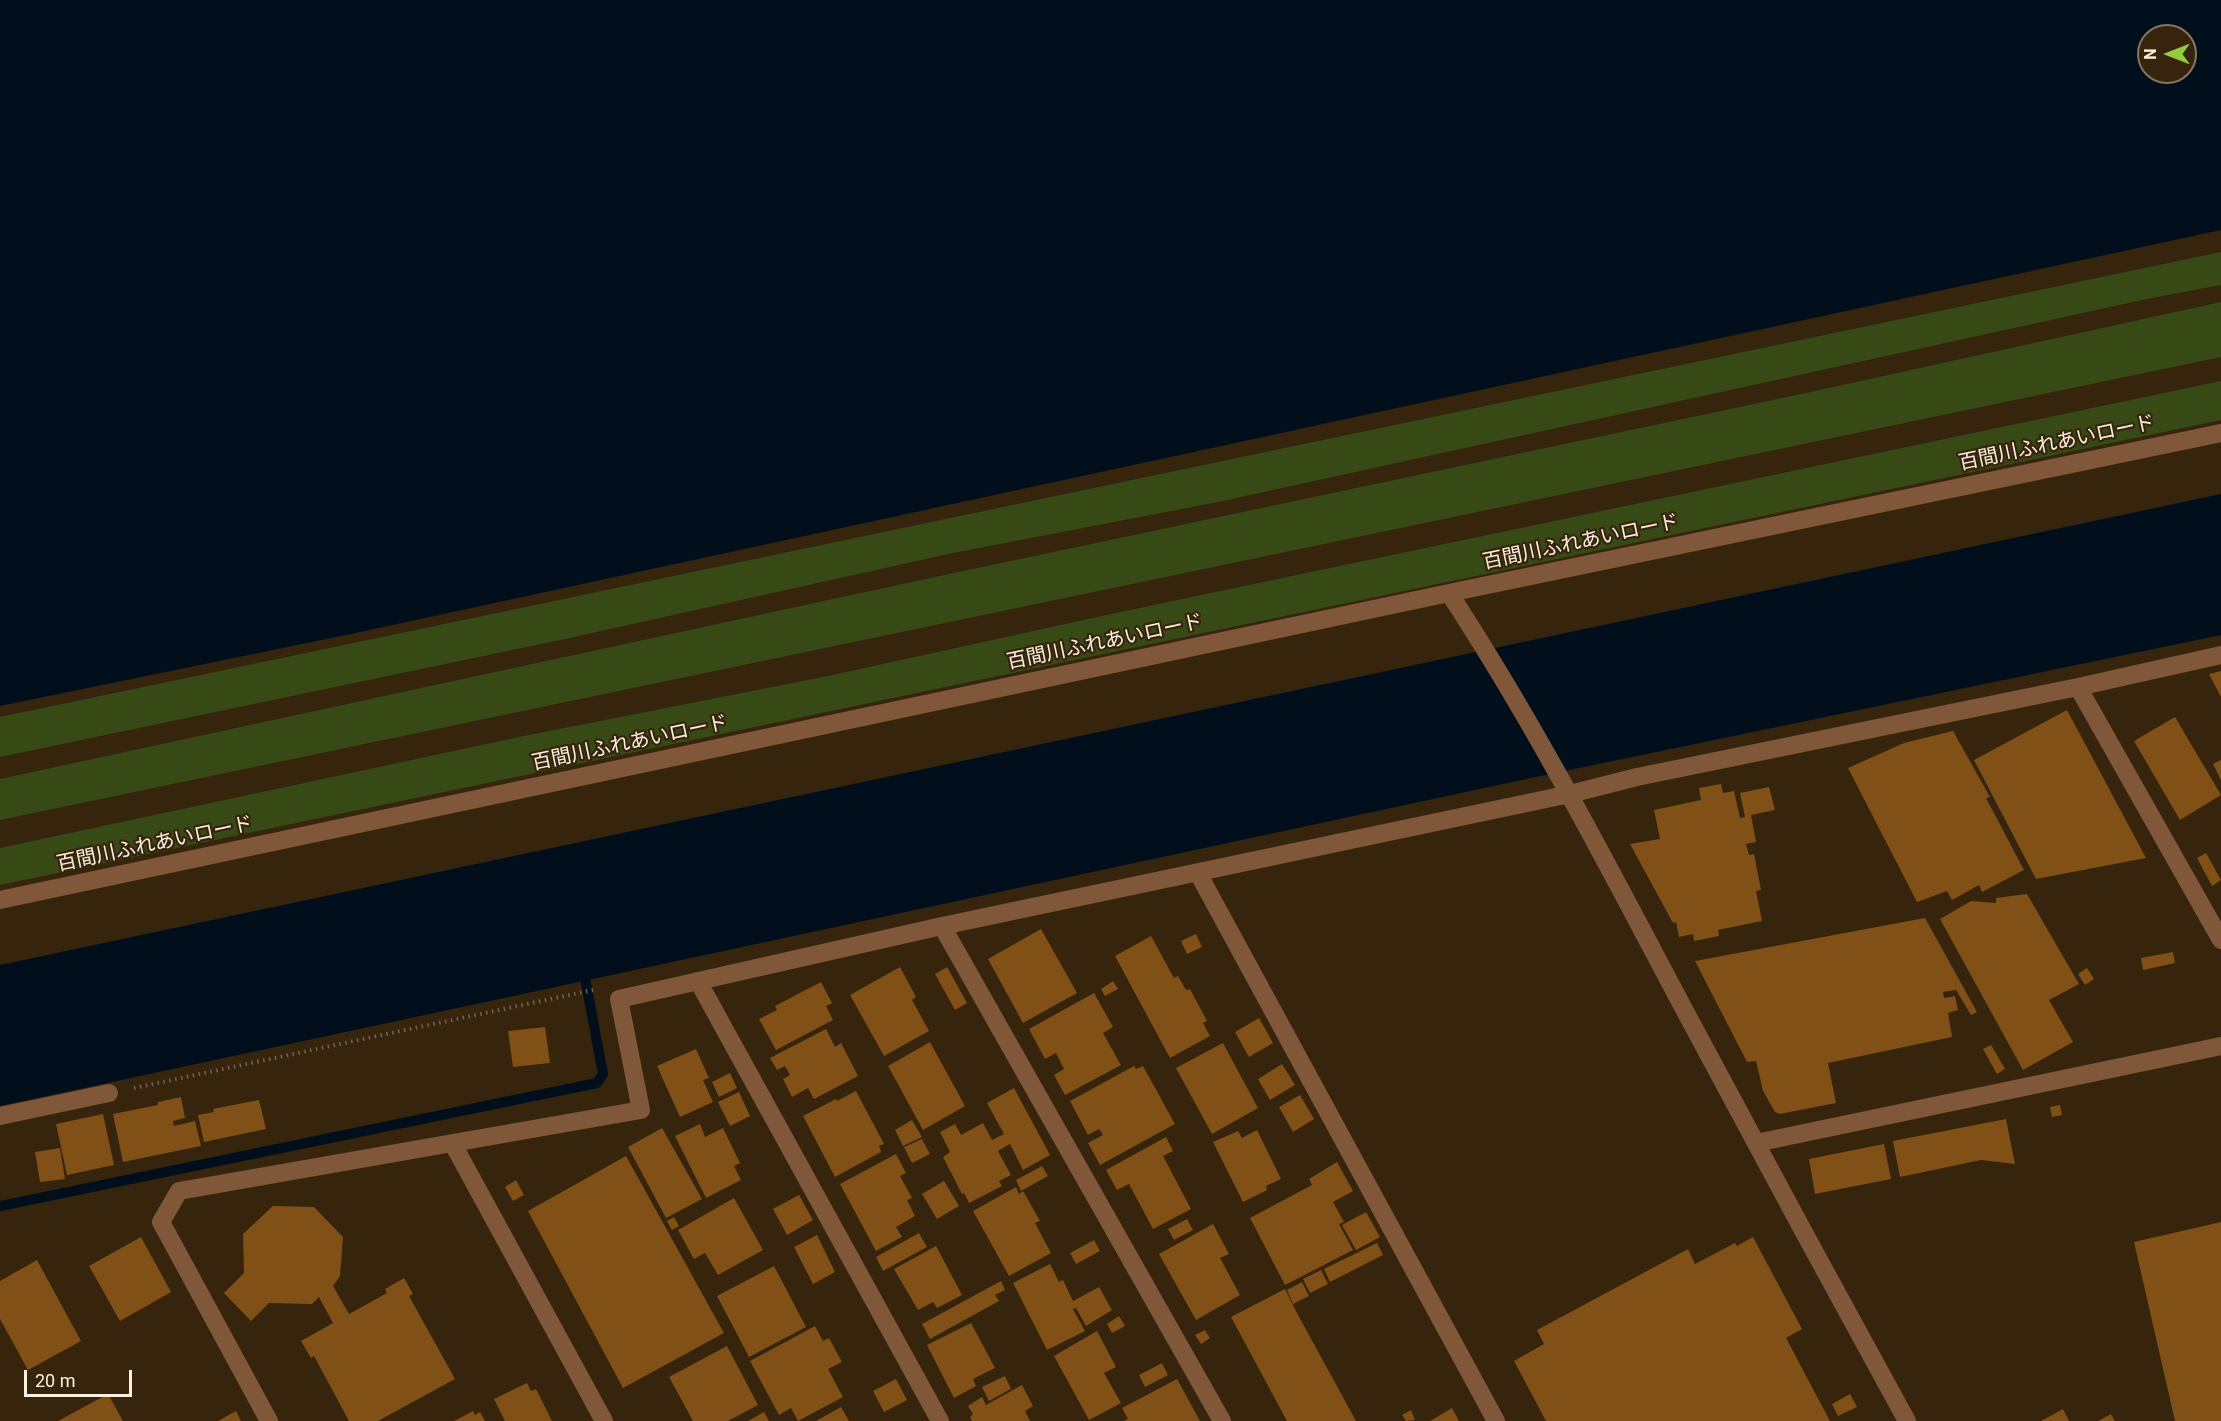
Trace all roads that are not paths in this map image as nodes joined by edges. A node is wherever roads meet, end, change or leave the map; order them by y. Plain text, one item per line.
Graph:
1 (2221, 433) edge
2 (1449, 593) junction
3 (2221, 655) edge
4 (2078, 687) junction
5 (1570, 794) junction
6 (1198, 873) junction
7 (0, 900) edge
8 (942, 926) junction
9 (2221, 940) edge
10 (698, 981) junction
11 (2221, 1046) edge
12 (109, 1093) road end
13 (0, 1116) edge
14 (1756, 1143) junction
15 (453, 1144) junction
16 (269, 1421) edge
17 (604, 1421) edge
18 (940, 1421) edge
19 (1222, 1421) edge
20 (1496, 1421) edge
21 (1907, 1421) edge

1 - 2 street, 百間川ふれあいロード
2 - 5 street
2 - 7 street, 百間川ふれあいロード
3 - 4 street
4 - 5 street
4 - 9 street
5 - 6 street
5 - 14 street
6 - 8 street
6 - 20 street
8 - 10 street
8 - 19 street
10 - 15 street
10 - 18 street
11 - 14 street
12 - 13 street
14 - 21 street
15 - 16 street
15 - 17 street

